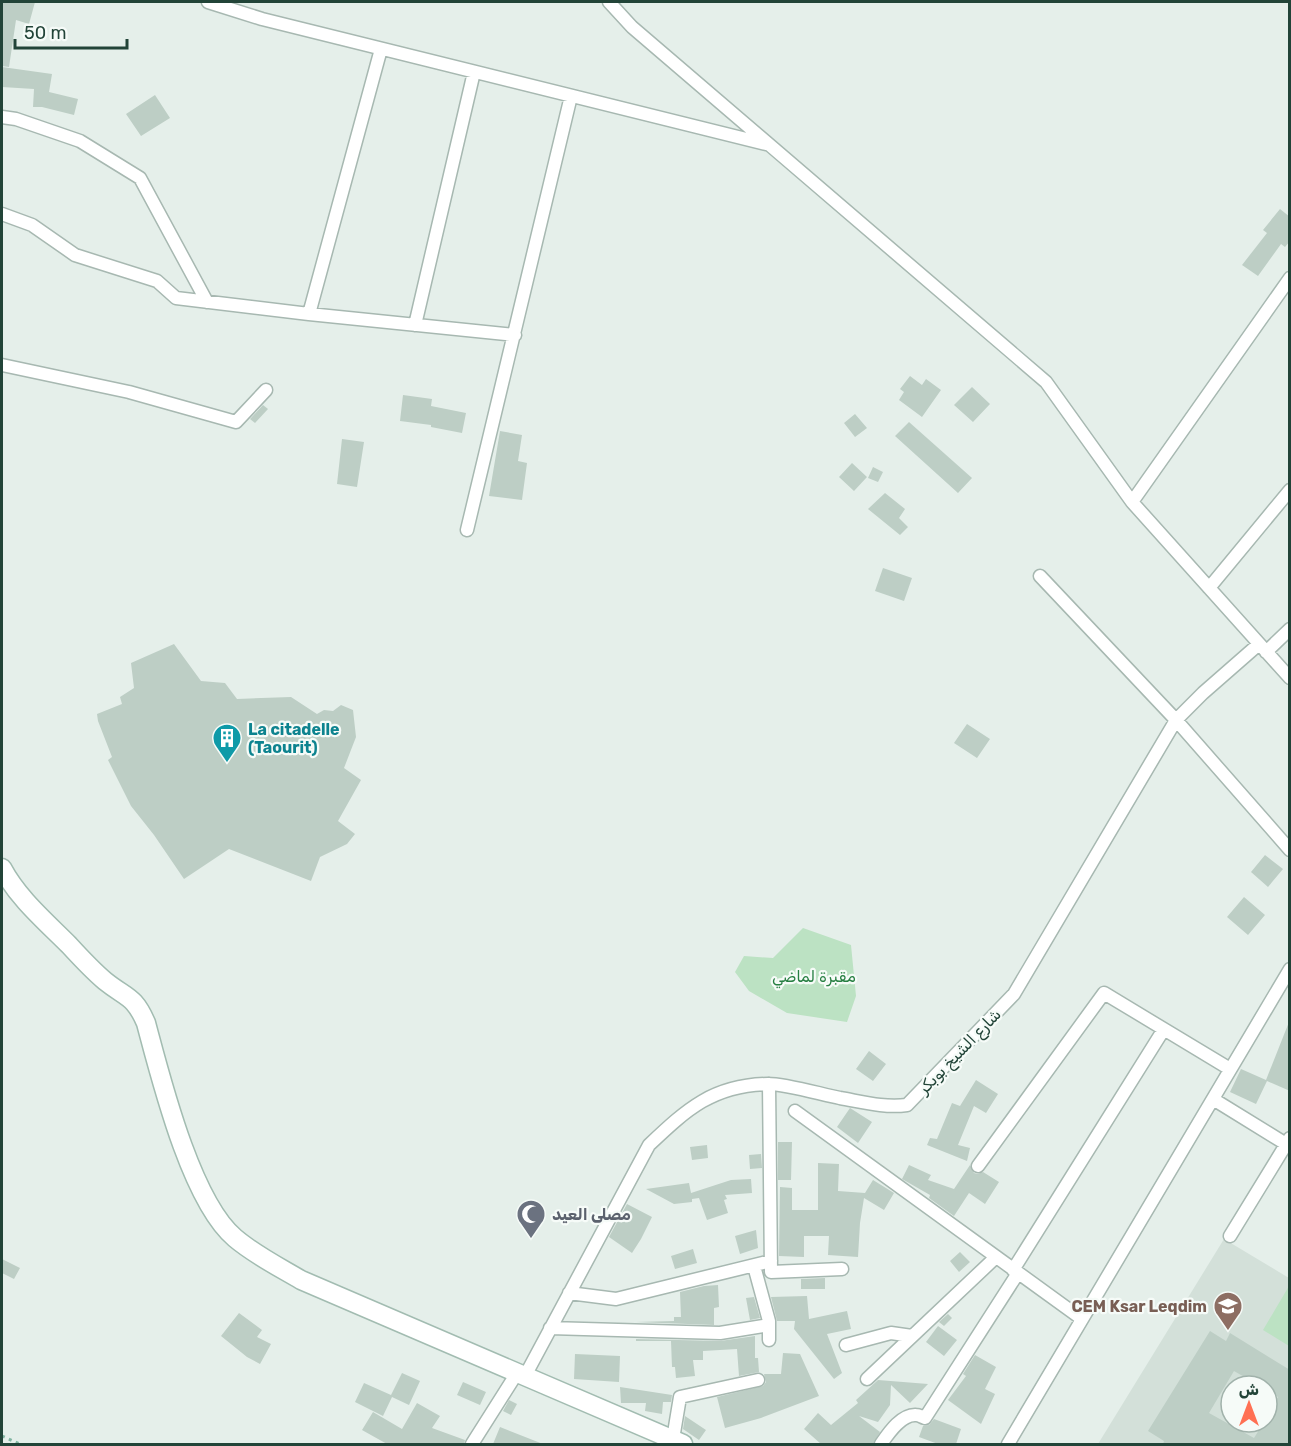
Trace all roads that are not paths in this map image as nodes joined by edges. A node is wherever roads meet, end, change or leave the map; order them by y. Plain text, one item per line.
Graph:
1 (208, 2) edge
2 (609, 2) edge
3 (381, 49) junction
4 (474, 72) junction
5 (571, 96) junction
6 (2, 117) edge
7 (770, 146) junction
8 (2, 214) edge
9 (1290, 278) edge
10 (207, 302) junction
11 (309, 314) junction
12 (415, 325) junction
13 (515, 335) junction
14 (2, 365) edge
15 (266, 390) dead end
16 (1290, 490) edge
17 (1132, 502) junction
18 (467, 530) dead end
19 (1040, 576) dead end
20 (1209, 588) junction
21 (1290, 629) edge
22 (1263, 648) junction
23 (1290, 678) edge
24 (1176, 720) junction
25 (1290, 850) edge
26 (2, 868) edge
27 (1290, 969) edge
28 (1164, 1029) junction
29 (1230, 1070) junction
30 (769, 1084) junction
31 (1213, 1099) junction
32 (795, 1111) dead end
33 (1288, 1141) edge
34 (978, 1166) dead end
35 (1230, 1236) dead end
36 (996, 1257) junction
37 (771, 1261) junction
38 (754, 1266) junction
39 (843, 1269) dead end
40 (1016, 1271) junction
41 (569, 1293) junction
42 (1082, 1319) junction
43 (769, 1325) junction
44 (550, 1329) junction
45 (912, 1336) junction
46 (769, 1340) dead end
47 (846, 1345) dead end
48 (521, 1375) junction
49 (867, 1379) dead end
50 (758, 1380) dead end
51 (675, 1443) edge
52 (472, 1444) edge
53 (881, 1444) edge
54 (1008, 1444) edge

1 - 3 street
2 - 7 street
3 - 4 street
3 - 11 street
4 - 5 street
4 - 12 street
5 - 7 street
5 - 13 street
6 - 10 street
7 - 17 street
8 - 10 street
9 - 17 street
10 - 11 street
11 - 12 street
12 - 13 street
13 - 18 street
14 - 15 street
16 - 20 street
17 - 20 street
19 - 24 street
20 - 22 street
21 - 22 street, شارع الشيخ بوبكر
22 - 23 street
22 - 24 street, شارع الشيخ بوبكر
24 - 25 street
24 - 30 street, شارع الشيخ بوبكر
26 - 48 street
27 - 29 street
28 - 29 street
28 - 34 street
28 - 40 street
29 - 31 street
30 - 37 street
30 - 41 street, شارع الشيخ بوبكر
31 - 33 street
31 - 42 street
32 - 36 street
33 - 35 street
36 - 40 street
36 - 45 street
37 - 38 street
37 - 39 street
38 - 41 street
38 - 43 street
40 - 42 street
40 - 53 street
41 - 44 street, شارع الشيخ بوبكر
42 - 54 street
43 - 44 street
43 - 46 street
44 - 48 street, شارع الشيخ بوبكر
45 - 47 street
45 - 49 street
48 - 51 street
48 - 52 street, شارع الشيخ بوبكر
50 - 51 street

